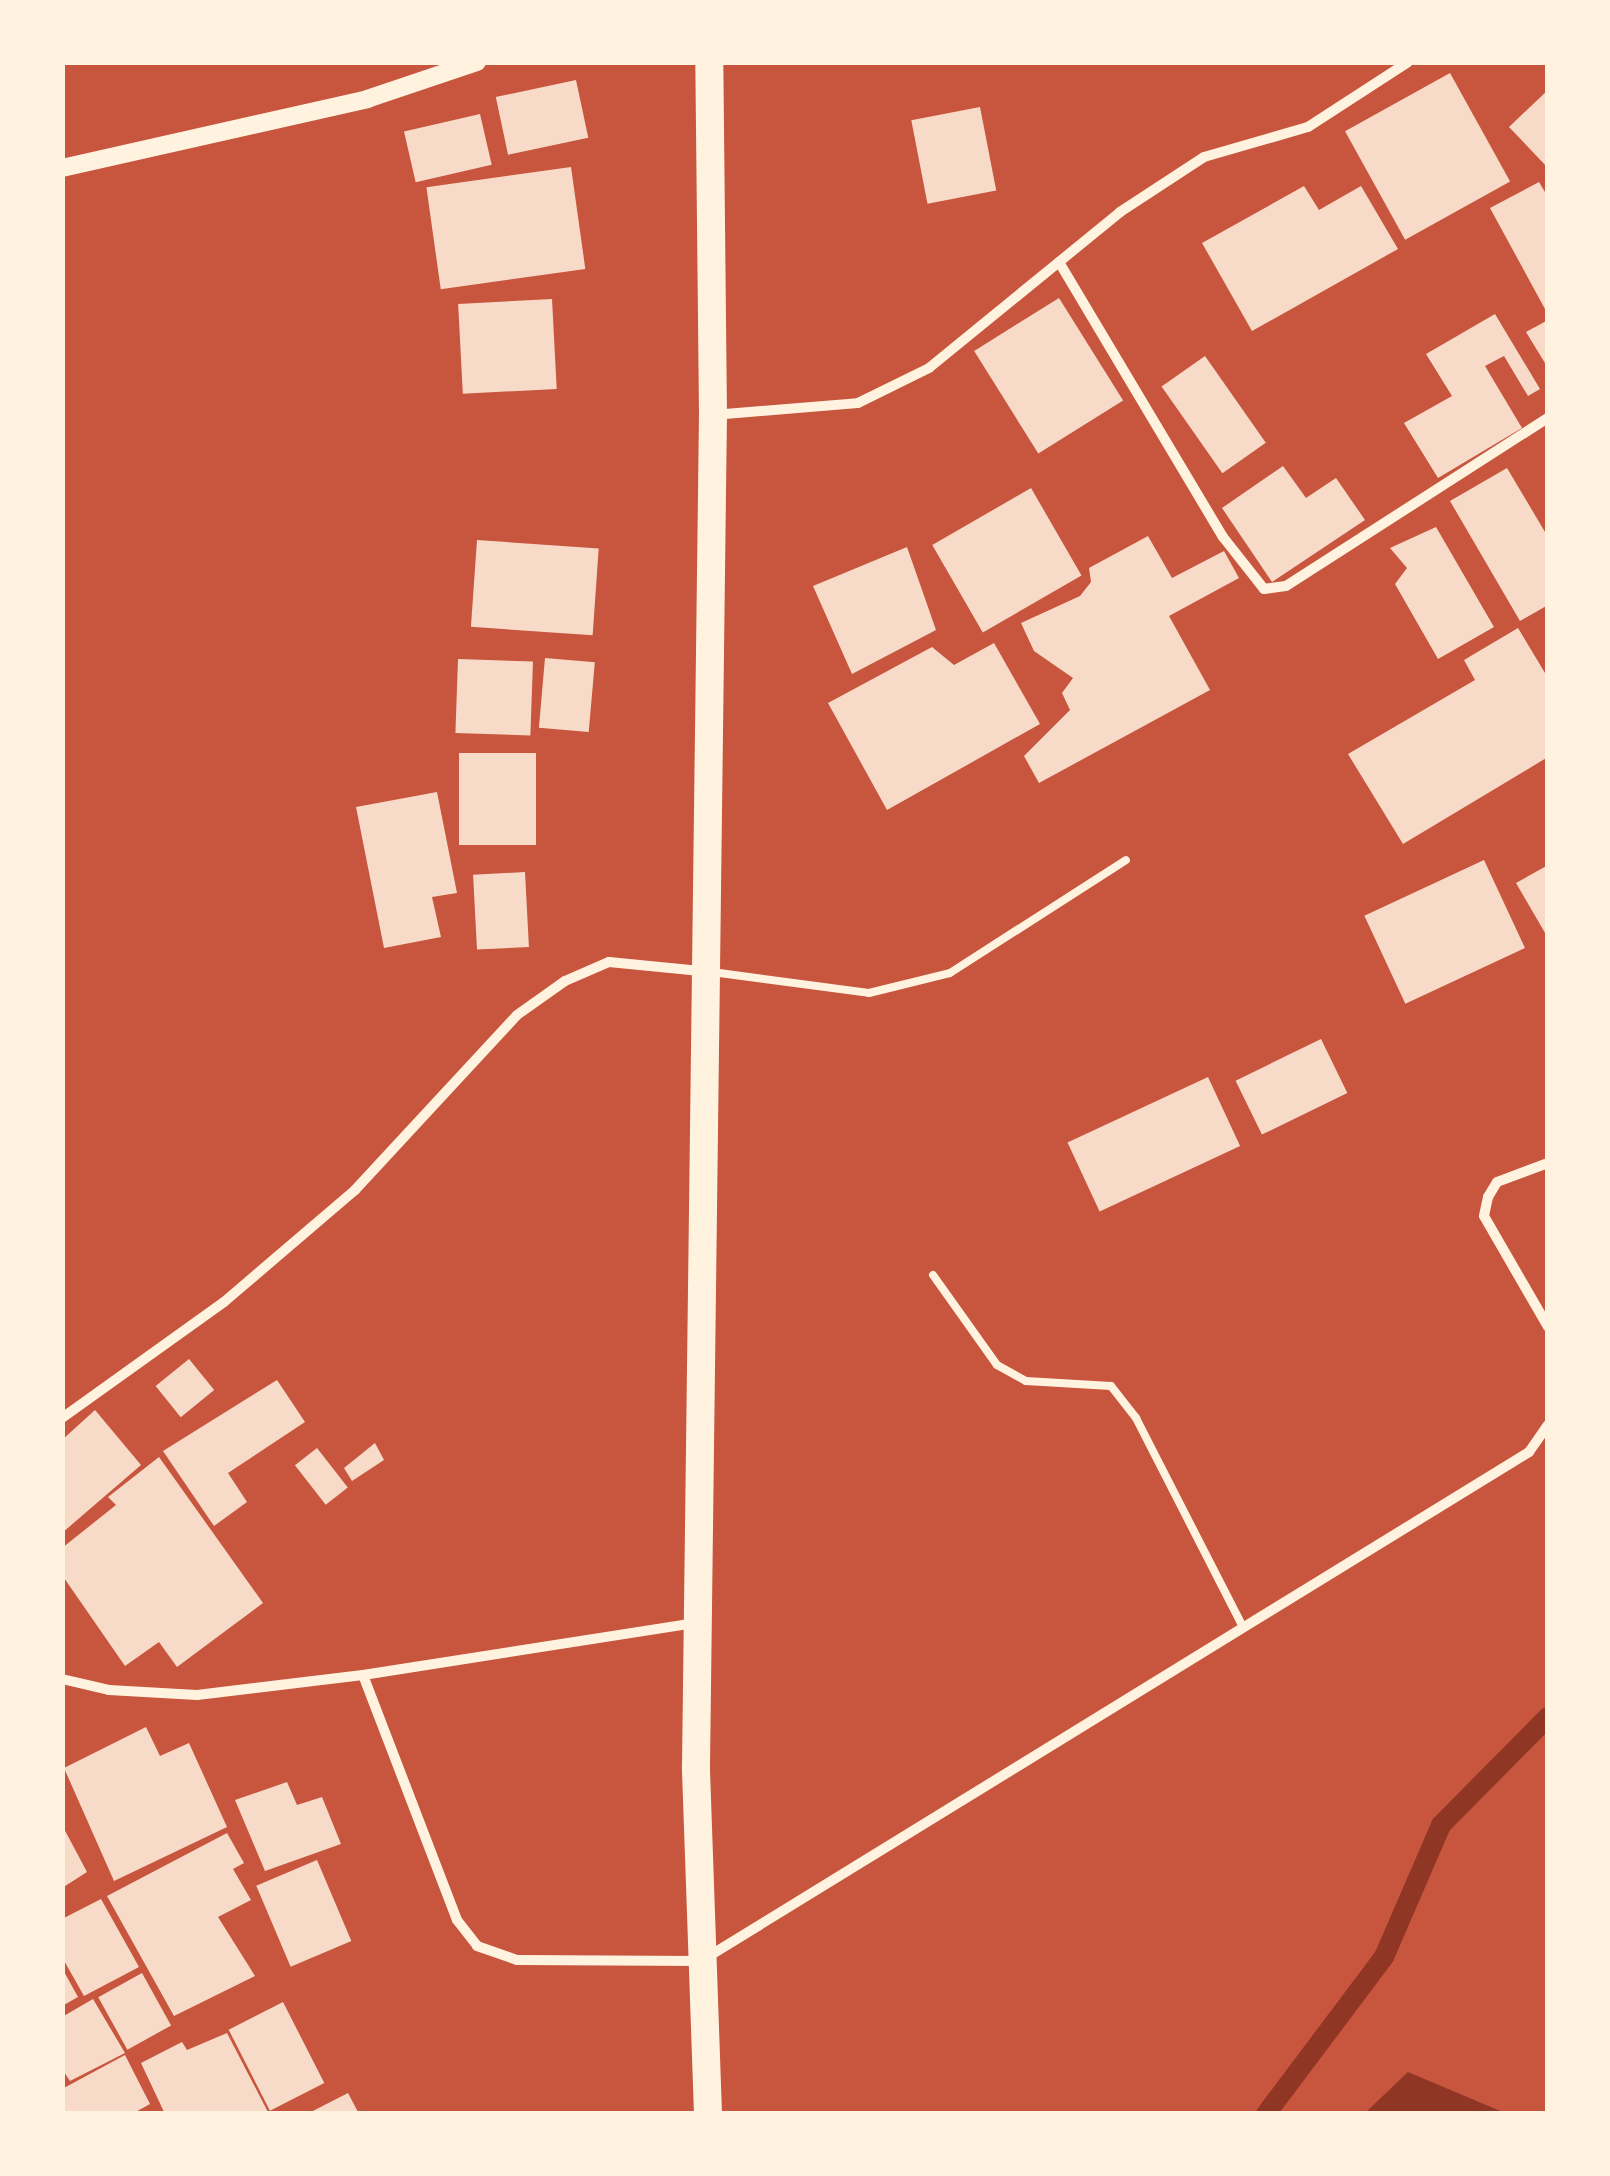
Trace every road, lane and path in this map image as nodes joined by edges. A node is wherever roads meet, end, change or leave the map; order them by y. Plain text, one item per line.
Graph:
1 (477, 62) edge
2 (709, 62) edge
3 (1408, 62) edge
4 (62, 168) edge
5 (1060, 262) junction
6 (713, 415) junction
7 (1548, 418) edge
8 (1126, 860) dead end
9 (705, 971) junction
10 (1548, 1163) edge
11 (932, 1275) dead end
12 (1548, 1327) edge
13 (62, 1418) edge
14 (1548, 1425) edge
15 (697, 1623) junction
16 (1242, 1625) junction
17 (363, 1675) junction
18 (62, 1679) edge
19 (701, 1961) junction
20 (708, 2114) edge

1 - 4 street
2 - 6 highway
3 - 5 street
5 - 6 street
5 - 7 street
6 - 9 highway
8 - 9 lane
9 - 13 street
9 - 15 highway
10 - 12 street
11 - 16 lane
14 - 16 street
15 - 17 street
15 - 19 highway
16 - 19 street
17 - 18 street
17 - 19 street
19 - 20 highway

